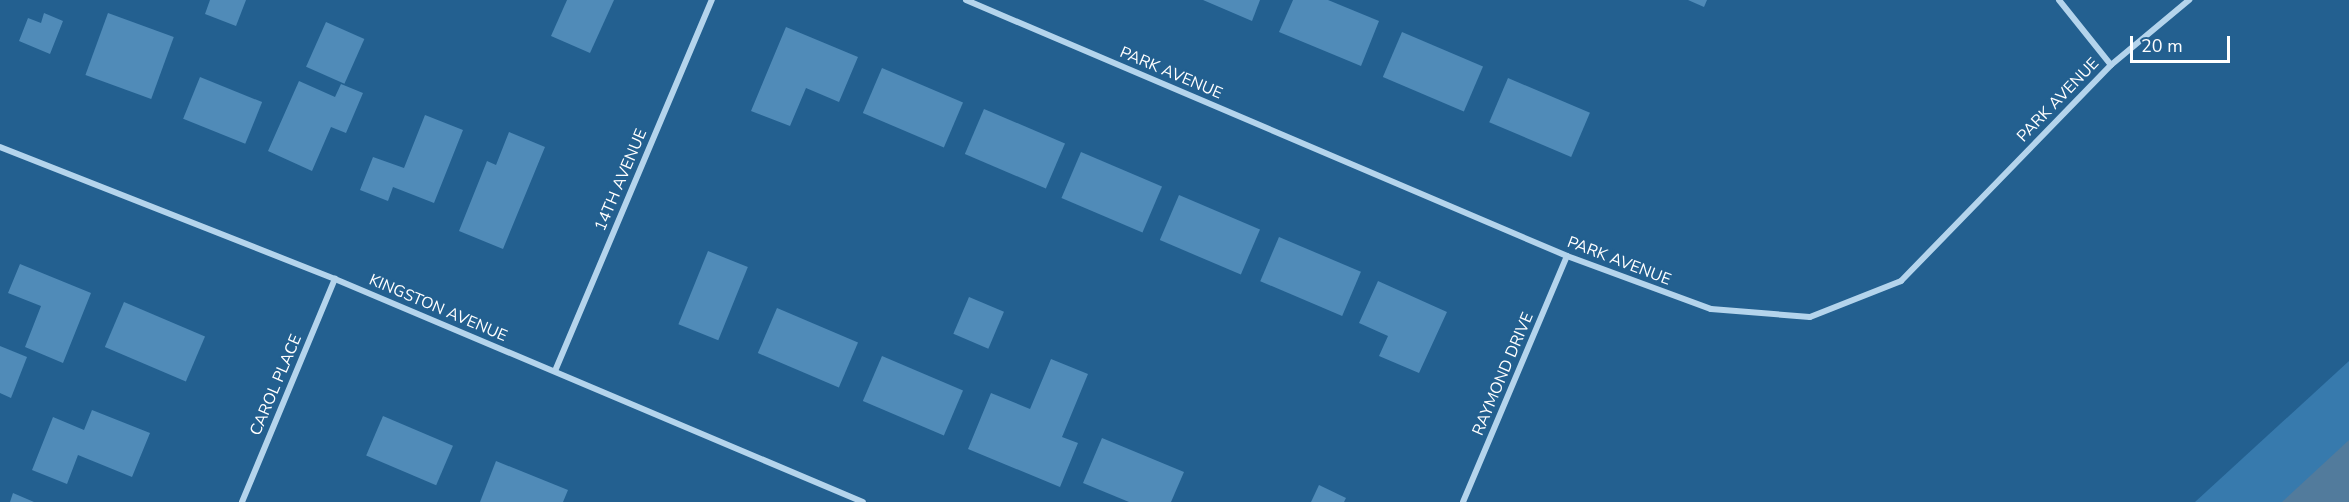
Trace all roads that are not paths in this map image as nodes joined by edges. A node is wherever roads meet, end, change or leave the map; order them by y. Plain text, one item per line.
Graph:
1 (712, 0) edge
2 (966, 0) edge
3 (2059, 0) edge
4 (2189, 0) edge
5 (2111, 65) junction
6 (0, 147) edge
7 (1567, 256) junction
8 (335, 279) junction
9 (555, 371) junction
10 (242, 502) edge
11 (863, 502) edge
12 (1463, 502) edge

1 - 9 street, 14TH AVENUE
2 - 7 street, PARK AVENUE
3 - 5 street
4 - 5 street, PARK AVENUE
5 - 7 street, PARK AVENUE
6 - 8 street, KINGSTON AVENUE
7 - 12 street, RAYMOND DRIVE
8 - 9 street, KINGSTON AVENUE
8 - 10 street, CAROL PLACE
9 - 11 street, KINGSTON AVENUE

